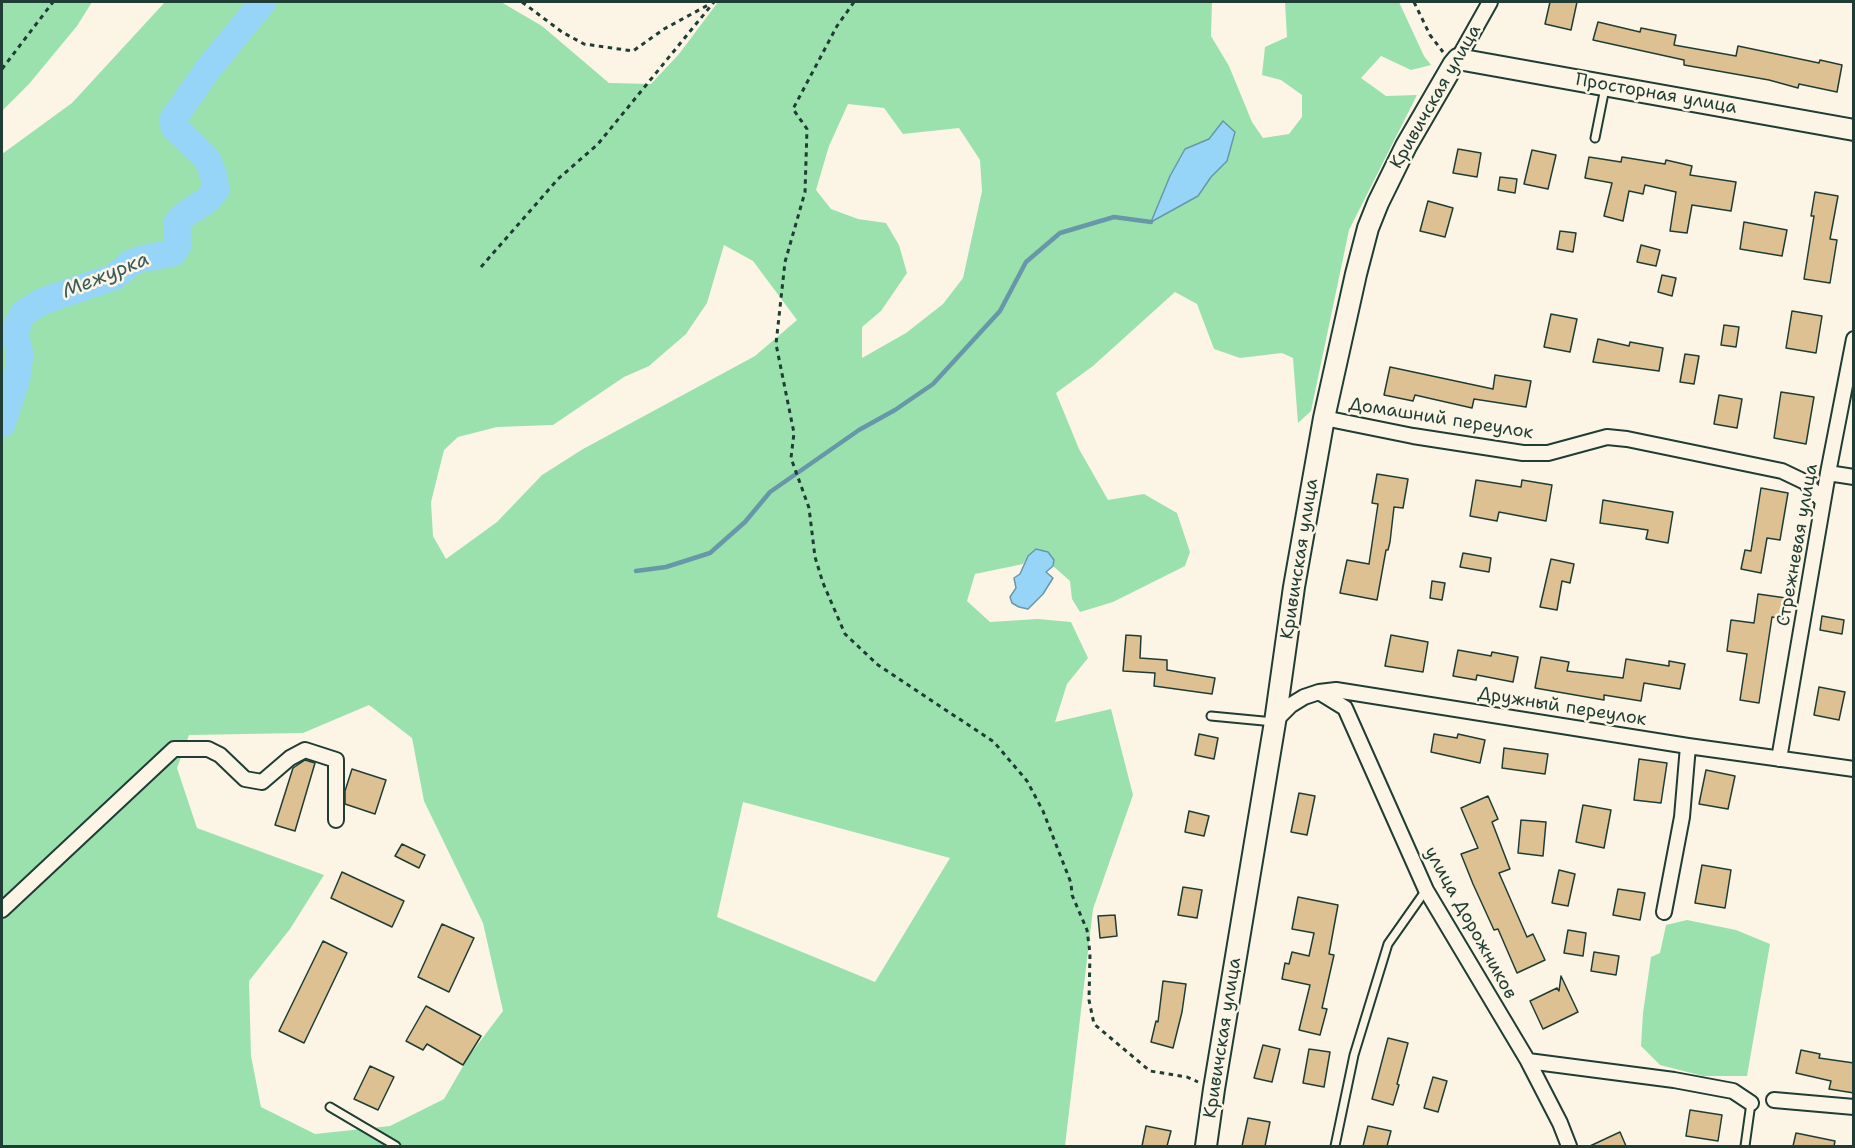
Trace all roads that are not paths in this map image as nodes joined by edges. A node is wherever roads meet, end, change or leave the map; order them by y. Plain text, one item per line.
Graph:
1 (1489, 2) edge
2 (1455, 62) junction
3 (1606, 85) junction
4 (1854, 130) edge
5 (1595, 138) dead end
6 (1854, 339) edge
7 (1324, 418) junction
8 (1828, 473) junction
9 (1854, 477) edge
10 (1823, 501) junction
11 (1319, 692) junction
12 (1211, 716) dead end
13 (1275, 722) junction
14 (1689, 746) junction
15 (1779, 759) junction
16 (1854, 769) edge
17 (336, 820) dead end
18 (1426, 890) junction
19 (2, 910) edge
20 (1664, 912) dead end
21 (1528, 1061) junction
22 (1774, 1100) dead end
23 (1751, 1103) joint
24 (330, 1107) dead end
25 (1854, 1107) edge
26 (396, 1146) edge
27 (1206, 1146) edge
28 (1335, 1146) edge
29 (1569, 1146) edge
30 (1744, 1146) edge

1 - 2 street, Кривичская улица
2 - 3 street, Просторная улица
2 - 7 street, Кривичская улица
3 - 4 street, Просторная улица
3 - 5 lane
6 - 8 street, Стрежневая улица
7 - 10 street, Домашний переулок
7 - 13 street, Кривичская улица
8 - 9 street
8 - 10 street, Стрежневая улица
10 - 15 street, Стрежневая улица
11 - 13 street, Дружный переулок
11 - 14 street, Дружный переулок
11 - 18 street, улица Дорожников
12 - 13 lane
13 - 27 street, Кривичская улица
14 - 15 street, Дружный переулок
14 - 20 street
15 - 16 street, Дружный переулок
17 - 19 street
18 - 21 street, улица Дорожников
18 - 28 lane
21 - 23 street
21 - 29 street, улица Дорожников
22 - 25 street
23 - 30 lane
24 - 26 lane

